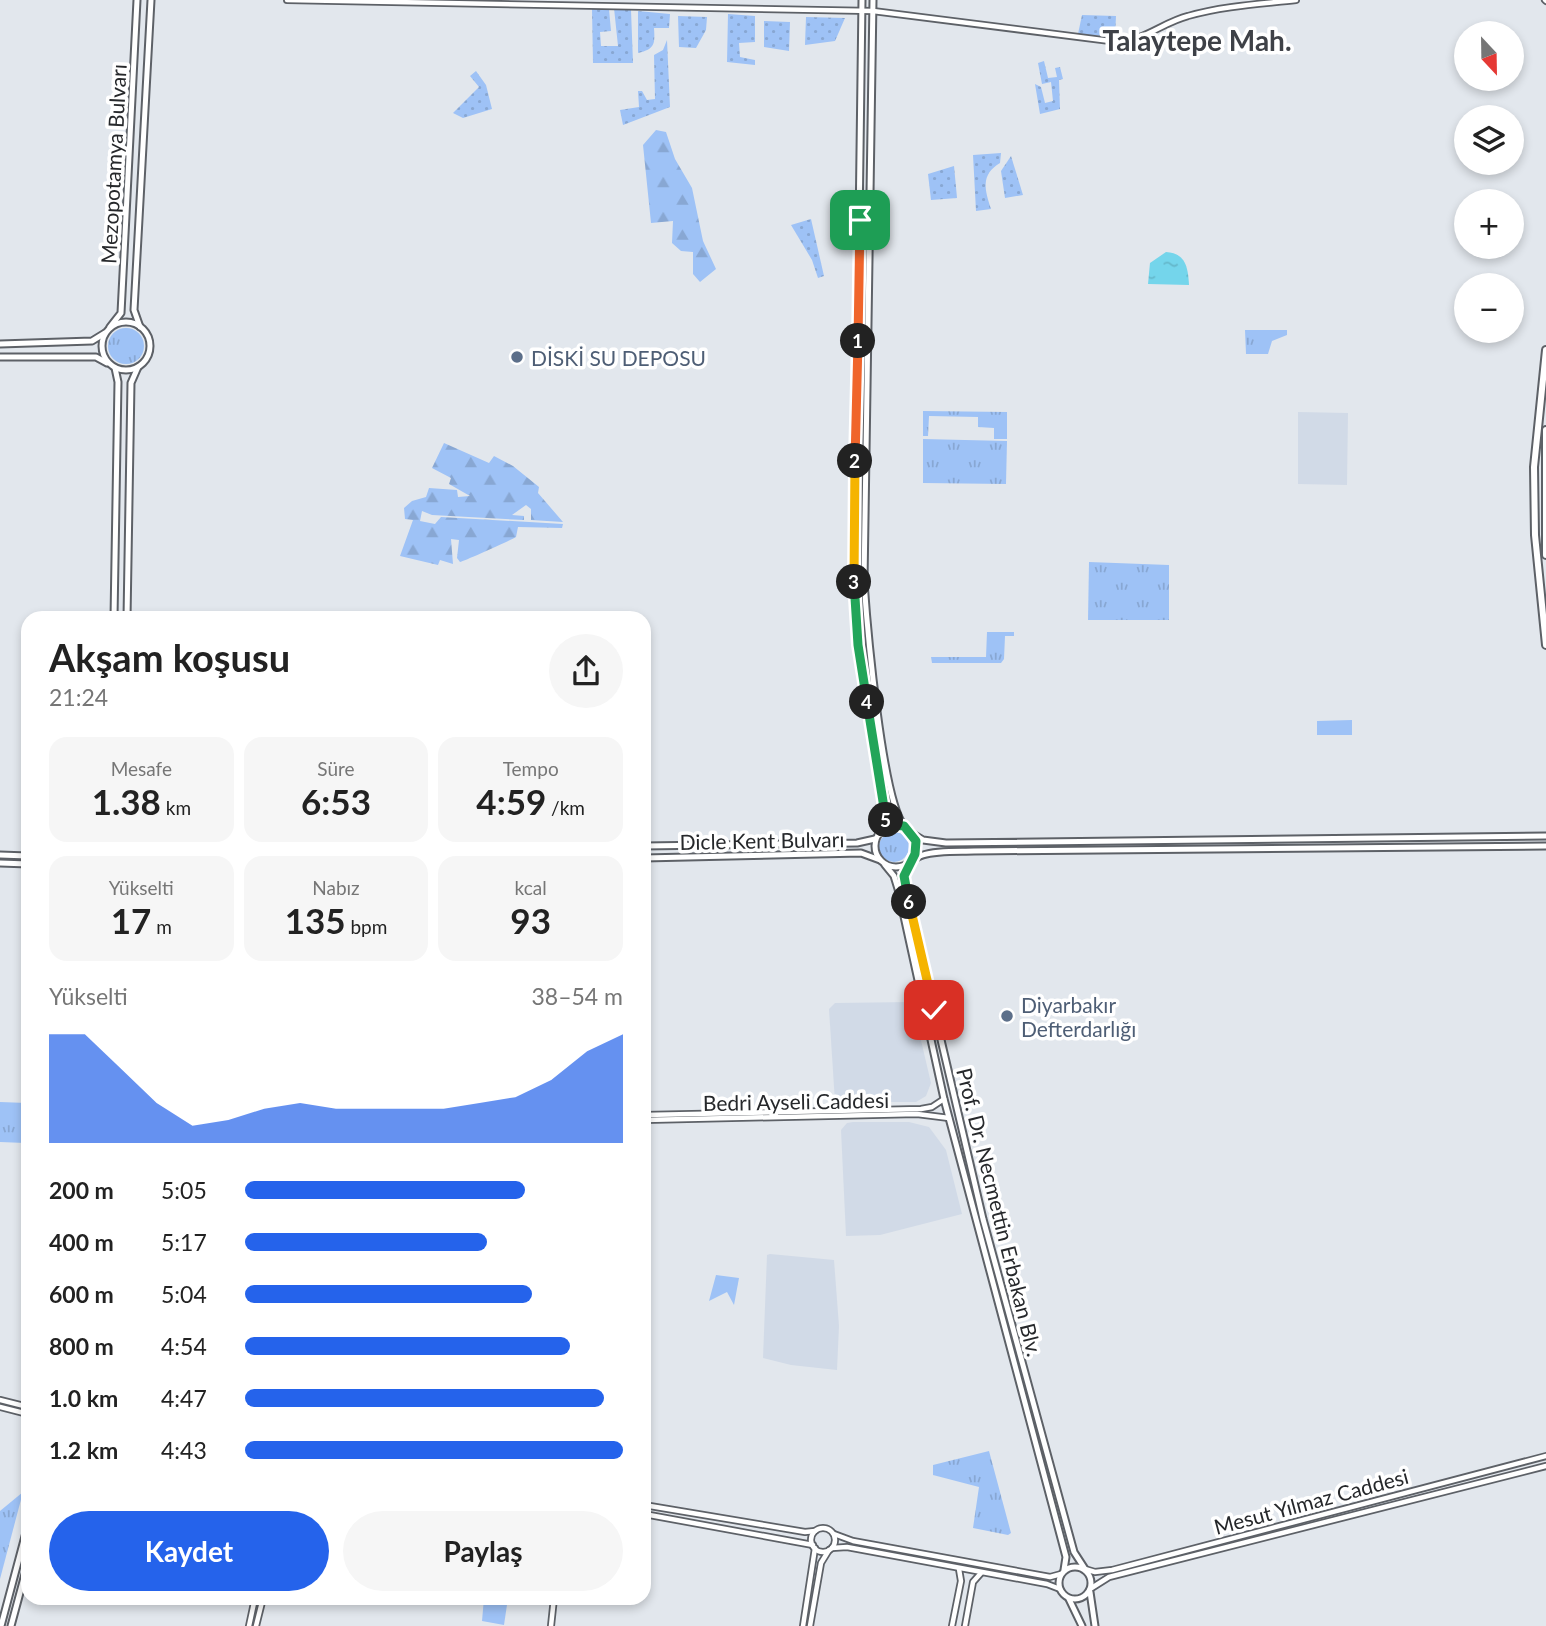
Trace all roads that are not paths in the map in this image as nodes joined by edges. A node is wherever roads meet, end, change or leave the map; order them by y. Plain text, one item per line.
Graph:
1 (137, 0) edge
2 (151, 0) edge
3 (287, 0) edge
4 (862, 0) edge
5 (873, 0) edge
6 (1296, 0) edge
7 (862, 11) junction
8 (873, 11) junction
9 (110, 327) junction
10 (140, 327) junction
11 (105, 333) junction
12 (0, 344) edge
13 (1546, 350) edge
14 (0, 357) edge
15 (108, 363) junction
16 (138, 367) junction
17 (115, 368) junction
18 (1546, 430) edge
19 (1546, 555) edge
20 (114, 611) edge
21 (127, 611) edge
22 (1546, 645) edge
23 (904, 826) junction
24 (881, 830) junction
25 (913, 834) junction
26 (1546, 836) edge
27 (875, 839) junction
28 (651, 846) edge
29 (1546, 846) edge
30 (0, 855) edge
31 (21, 856) edge
32 (651, 858) edge
33 (911, 860) junction
34 (883, 862) junction
35 (0, 863) edge
36 (21, 864) edge
37 (944, 1099) junction
38 (651, 1118) edge
39 (651, 1118) edge
40 (949, 1118) junction
41 (0, 1399) edge
42 (21, 1405) edge
43 (0, 1407) edge
44 (21, 1412) edge
45 (1546, 1456) edge
46 (1546, 1466) edge
47 (651, 1506) edge
48 (651, 1515) edge
49 (815, 1531) junction
50 (834, 1534) junction
51 (814, 1547) junction
52 (830, 1549) junction
53 (21, 1551) edge
54 (959, 1569) junction
55 (1085, 1569) junction
56 (1062, 1572) junction
57 (982, 1573) junction
58 (21, 1589) edge
59 (1060, 1589) junction
60 (1090, 1589) junction
61 (1067, 1597) junction
62 (254, 1605) edge
63 (261, 1605) edge
64 (553, 1605) edge
65 (1, 1626) edge
66 (11, 1626) edge
67 (249, 1626) edge
68 (256, 1626) edge
69 (551, 1626) edge
70 (803, 1626) edge
71 (810, 1626) edge
72 (952, 1626) edge
73 (965, 1626) edge
74 (1082, 1626) edge
75 (1095, 1626) edge

1 - 9 main road, Mezopotamya Bulvarı
2 - 10 main road, Mezopotamya Bulvarı
3 - 7 main road
4 - 7 main road
5 - 8 main road
6 - 8 main road
7 - 8 main road
7 - 24 main road
8 - 23 main road
9 - 10 main road
9 - 11 main road
10 - 16 main road
11 - 12 main road
11 - 15 main road
13 - 22 highway
14 - 15 main road
15 - 17 main road
16 - 17 main road
16 - 21 main road
17 - 20 main road
18 - 19 highway
23 - 24 main road
23 - 25 main road
24 - 27 main road
25 - 26 main road
25 - 33 main road
27 - 28 main road, Dicle Kent Bulvarı
27 - 34 main road
29 - 33 main road
30 - 31 main road
32 - 34 main road, Dicle Kent Bulvarı
33 - 34 main road
33 - 55 main road, Prof. Dr. Necmettin Erbakan Blv.
34 - 37 main road, Prof. Dr. Necmettin Erbakan Blv.
35 - 36 main road
37 - 38 main road, Bedri Ayseli Caddesi
37 - 40 main road, Prof. Dr. Necmettin Erbakan Blv.
39 - 40 main road, Bedri Ayseli Caddesi
40 - 56 main road, Prof. Dr. Necmettin Erbakan Blv.
41 - 42 main road
43 - 44 main road
45 - 55 main road, Mesut Yılmaz Caddesi
46 - 60 main road, Mesut Yılmaz Caddesi
47 - 49 main road
48 - 51 main road
49 - 50 main road
49 - 51 main road
50 - 52 main road
50 - 56 main road
51 - 52 main road
51 - 70 main road
52 - 54 main road
52 - 71 main road
53 - 65 main road
54 - 57 main road
54 - 72 main road
55 - 56 main road
55 - 60 main road
56 - 59 main road
57 - 59 main road
57 - 73 main road
58 - 66 main road
59 - 61 main road
60 - 61 main road
60 - 75 main road
61 - 74 main road
62 - 67 main road
63 - 68 main road
64 - 69 main road

